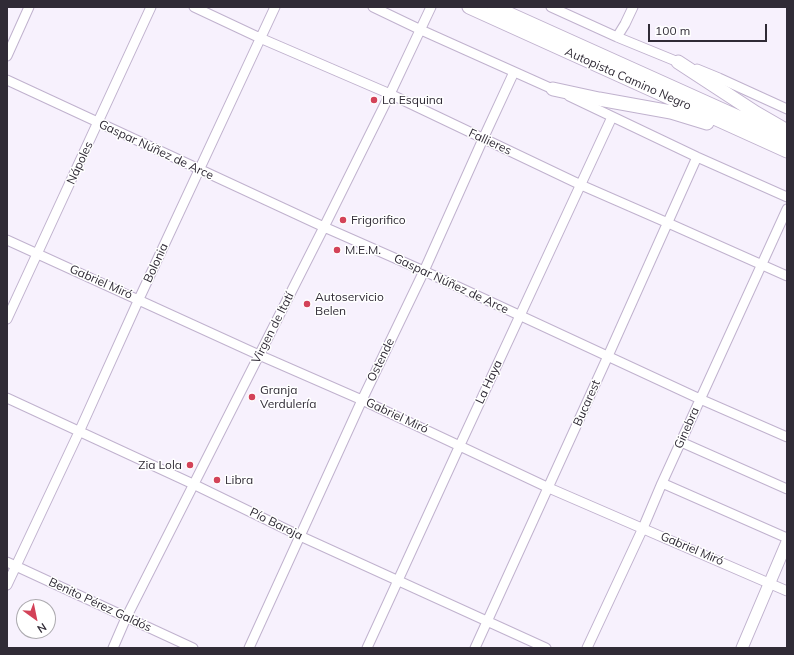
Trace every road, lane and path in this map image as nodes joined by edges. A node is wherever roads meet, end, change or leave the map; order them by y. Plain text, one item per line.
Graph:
1 (29, 7) edge
2 (151, 7) edge
3 (194, 7) edge
4 (276, 7) edge
5 (373, 7) edge
6 (432, 7) edge
7 (469, 7) edge
8 (494, 7) edge
9 (551, 7) edge
10 (633, 7) edge
11 (421, 30) junction
12 (617, 37) junction
13 (260, 38) junction
14 (7, 56) edge
15 (678, 62) junction
16 (514, 72) junction
17 (7, 80) edge
18 (553, 89) junction
19 (390, 94) junction
20 (787, 109) edge
21 (612, 117) junction
22 (98, 123) junction
23 (787, 131) edge
24 (787, 138) edge
25 (483, 139) junction
26 (787, 151) edge
27 (697, 157) junction
28 (199, 170) junction
29 (581, 185) junction
30 (787, 197) edge
31 (787, 209) edge
32 (668, 223) junction
33 (324, 227) junction
34 (7, 240) edge
35 (38, 254) junction
36 (761, 265) junction
37 (424, 271) junction
38 (787, 276) edge
39 (139, 299) junction
40 (520, 315) junction
41 (7, 319) edge
42 (259, 355) junction
43 (608, 356) junction
44 (7, 398) edge
45 (362, 400) junction
46 (700, 400) junction
47 (79, 432) junction
48 (787, 437) edge
49 (681, 442) junction
50 (460, 445) junction
51 (662, 483) junction
52 (194, 484) junction
53 (549, 488) junction
54 (787, 489) edge
55 (643, 528) junction
56 (300, 536) junction
57 (787, 538) edge
58 (787, 542) edge
59 (7, 562) edge
60 (16, 566) junction
61 (398, 581) junction
62 (770, 583) junction
63 (7, 585) edge
64 (787, 590) edge
65 (126, 618) junction
66 (487, 621) junction
67 (113, 648) edge
68 (193, 648) edge
69 (249, 648) edge
70 (368, 648) edge
71 (475, 648) edge
72 (546, 648) edge
73 (587, 648) edge
74 (742, 648) edge

1 - 14 street
2 - 22 street, Nápoles
3 - 13 street, Fallieres
4 - 13 street, Bolonia
5 - 11 street
6 - 11 street, Virgen de Itatí
7 - 26 highway, Autopista Camino Negro
8 - 24 highway, Autopista Camino Negro
9 - 12 street
10 - 12 street
11 - 16 street
11 - 19 street, Virgen de Itatí
12 - 15 street
13 - 19 street, Fallieres
13 - 28 street, Bolonia
15 - 20 street
15 - 23 highway
16 - 18 street
16 - 25 street, Ostende
17 - 22 street, Gaspar Núñez de Arce
18 - 21 street
18 - 26 highway
19 - 25 street, Fallieres
19 - 33 street, Virgen de Itatí
21 - 27 street
21 - 29 street, La Haya
22 - 28 street, Gaspar Núñez de Arce
22 - 35 street, Nápoles
25 - 29 street, Fallieres
25 - 37 street, Ostende
27 - 30 street
27 - 32 street, Bucarest
28 - 33 street, Gaspar Núñez de Arce
28 - 39 street, Bolonia
29 - 32 street, Fallieres
29 - 40 street, La Haya
31 - 36 street, Ginebra
32 - 36 street, Fallieres
32 - 43 street, Bucarest
33 - 37 street, Gaspar Núñez de Arce
33 - 42 street, Virgen de Itatí
34 - 35 street, Gabriel Miró
35 - 39 street, Gabriel Miró
35 - 41 street, Nápoles
36 - 38 street, Fallieres
36 - 46 street, Ginebra
37 - 40 street, Gaspar Núñez de Arce
37 - 45 street, Ostende
39 - 42 street, Gabriel Miró
39 - 47 street, Bolonia
40 - 43 street, Gaspar Núñez de Arce
40 - 50 street, La Haya
42 - 45 street, Gabriel Miró
42 - 52 street, Virgen de Itatí
43 - 46 street, Gaspar Núñez de Arce
43 - 53 street, Bucarest
44 - 47 street, Pío Baroja
45 - 50 street, Gabriel Miró
45 - 56 street, Ostende
46 - 48 street, Gaspar Núñez de Arce
46 - 49 street, Ginebra
47 - 52 street, Pío Baroja
47 - 60 street, Bolonia
49 - 51 street, Ginebra
49 - 54 street
50 - 53 street, Gabriel Miró
50 - 61 street, La Haya
51 - 55 street, Ginebra
51 - 57 street
52 - 56 street, Pío Baroja
52 - 65 street, Virgen de Itatí
53 - 55 street, Gabriel Miró
53 - 66 street, Bucarest
55 - 62 street, Gabriel Miró
55 - 73 street, Ginebra
56 - 61 street, Pío Baroja
56 - 69 street, Ostende
58 - 62 main road
59 - 60 street, Benito Pérez Galdós
60 - 63 street, Bolonia
60 - 65 street, Benito Pérez Galdós
61 - 66 street, Pío Baroja
61 - 70 street, La Haya
62 - 64 street, Gabriel Miró
62 - 74 main road
65 - 67 street, Virgen de Itatí
65 - 68 street, Benito Pérez Galdós
66 - 71 street, Bucarest
66 - 72 street, Pío Baroja

